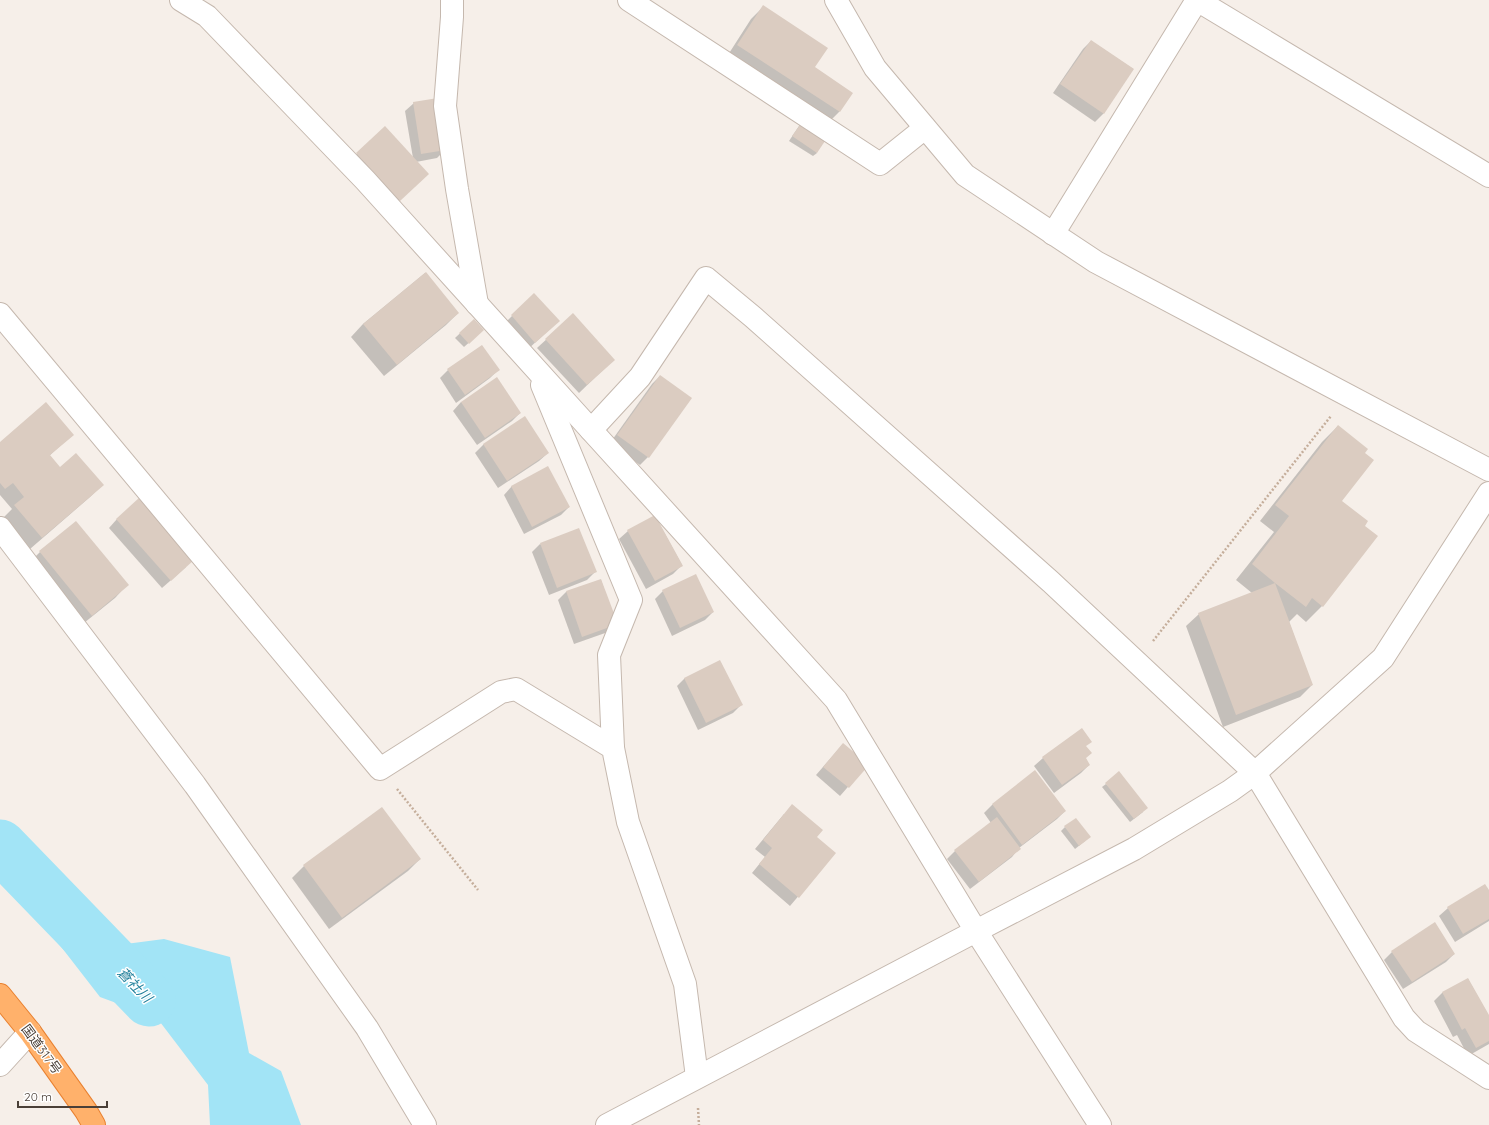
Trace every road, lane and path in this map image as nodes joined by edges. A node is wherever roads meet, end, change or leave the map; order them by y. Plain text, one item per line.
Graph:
1 (181, 0) edge
2 (452, 0) edge
3 (629, 0) edge
4 (836, 0) edge
5 (925, 128) junction
6 (1489, 176) edge
7 (1053, 234) junction
8 (477, 304) junction
9 (0, 314) edge
10 (536, 370) junction
11 (1347, 395) junction
12 (590, 430) junction
13 (1489, 470) edge
14 (1489, 493) edge
15 (0, 528) edge
16 (1136, 662) junction
17 (613, 748) junction
18 (380, 769) junction
19 (1255, 773) junction
20 (478, 890) dead end
21 (976, 931) junction
22 (0, 995) edge
23 (30, 1032) junction
24 (0, 1066) edge
25 (1487, 1073) edge
26 (697, 1077) junction
27 (94, 1125) edge
28 (425, 1125) edge
29 (607, 1125) edge
30 (1100, 1125) edge

1 - 8 street
2 - 8 street
3 - 5 street
4 - 5 street
5 - 7 street
6 - 7 street
7 - 11 street
8 - 10 street
9 - 18 street
10 - 12 street
10 - 17 street
11 - 13 street
11 - 16 path
12 - 16 street
12 - 21 street
14 - 19 street
15 - 28 street
16 - 19 street
17 - 18 street
17 - 26 street
18 - 20 path
19 - 21 street
19 - 25 street
21 - 26 street
21 - 30 street
22 - 23 highway, 国道317号
23 - 24 street
23 - 27 highway, 国道317号
26 - 29 street

